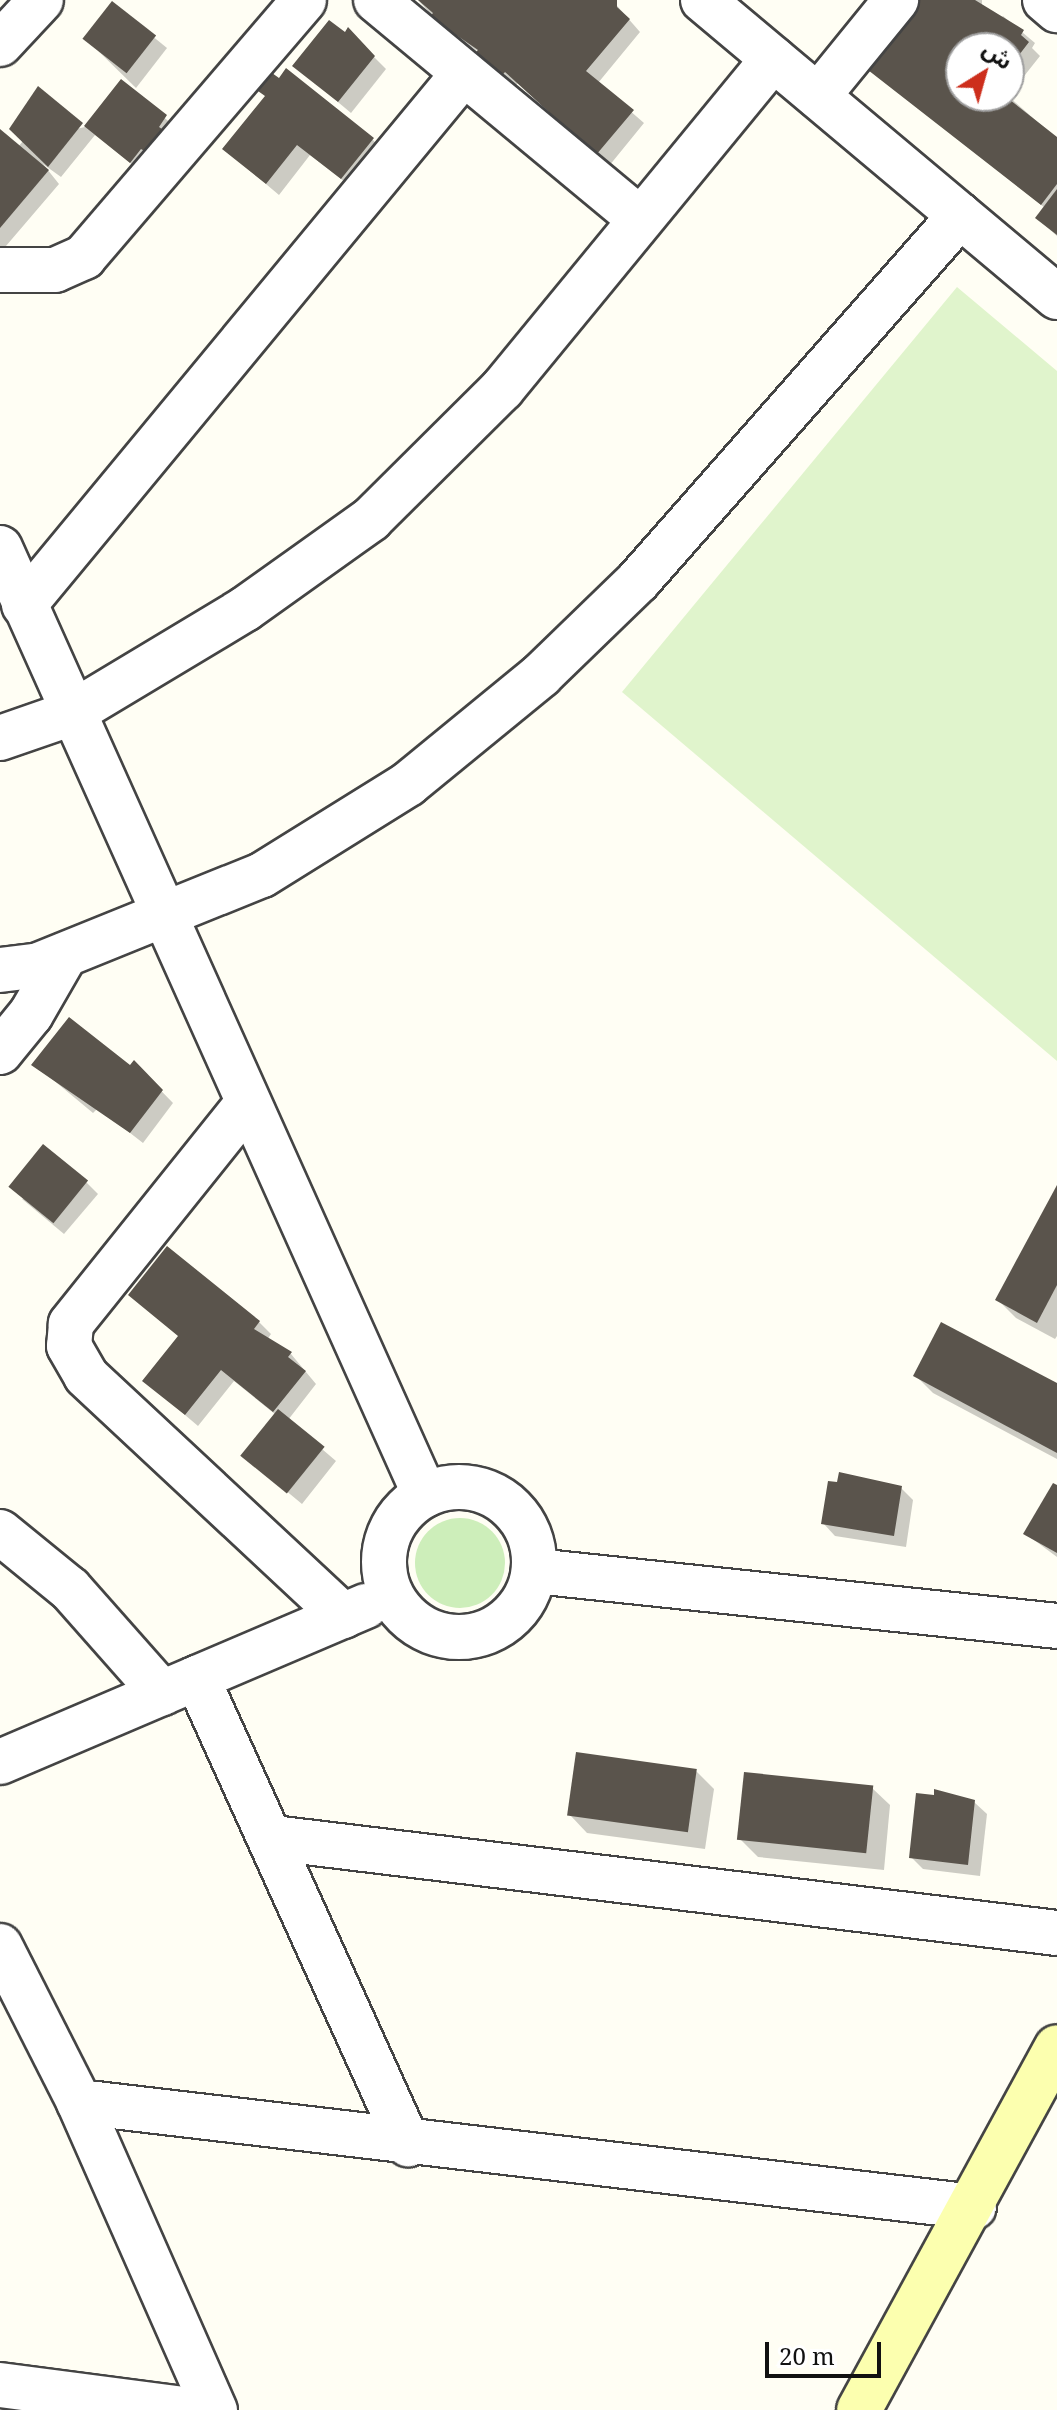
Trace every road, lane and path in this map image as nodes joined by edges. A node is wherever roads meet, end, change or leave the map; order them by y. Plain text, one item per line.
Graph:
1 (41, 0) edge
2 (304, 0) edge
3 (376, 0) edge
4 (703, 0) edge
5 (896, 0) edge
6 (1045, 0) edge
7 (1057, 10) edge
8 (0, 44) edge
9 (773, 59) junction
10 (464, 73) junction
11 (818, 96) junction
12 (960, 216) junction
13 (640, 219) junction
14 (0, 270) edge
15 (1057, 297) edge
16 (0, 548) edge
17 (24, 605) junction
18 (72, 713) junction
19 (0, 738) edge
20 (166, 913) junction
21 (65, 955) junction
22 (0, 970) edge
23 (0, 1052) edge
24 (247, 1104) junction
25 (425, 1495) junction
26 (0, 1532) edge
27 (535, 1571) junction
28 (391, 1595) junction
29 (343, 1616) junction
30 (1057, 1626) edge
31 (180, 1686) junction
32 (0, 1762) edge
33 (273, 1838) junction
34 (1057, 1933) edge
35 (0, 1946) edge
36 (1057, 2047) edge
37 (79, 2102) junction
38 (408, 2144) junction
39 (974, 2207) junction
40 (0, 2385) edge
41 (866, 2403) edge
42 (189, 2410) edge
43 (215, 2410) edge

1 - 8 street
2 - 14 street
3 - 10 street
4 - 9 street
5 - 11 street
6 - 7 street
9 - 11 street
9 - 13 street
10 - 13 street
10 - 17 street
11 - 12 street
12 - 15 street
12 - 20 street
13 - 18 street
16 - 17 street
17 - 18 street
18 - 19 street
18 - 20 street
20 - 21 street
20 - 24 street
21 - 22 street
21 - 23 street
24 - 25 street
24 - 29 street
25 - 27 street
25 - 28 street
26 - 31 street
27 - 28 street
27 - 30 street
28 - 29 street
29 - 31 street
31 - 32 street
31 - 33 street
33 - 34 street
33 - 38 street
35 - 37 street
36 - 39 street
37 - 38 street
37 - 43 street
38 - 39 street
39 - 41 street
40 - 42 street

